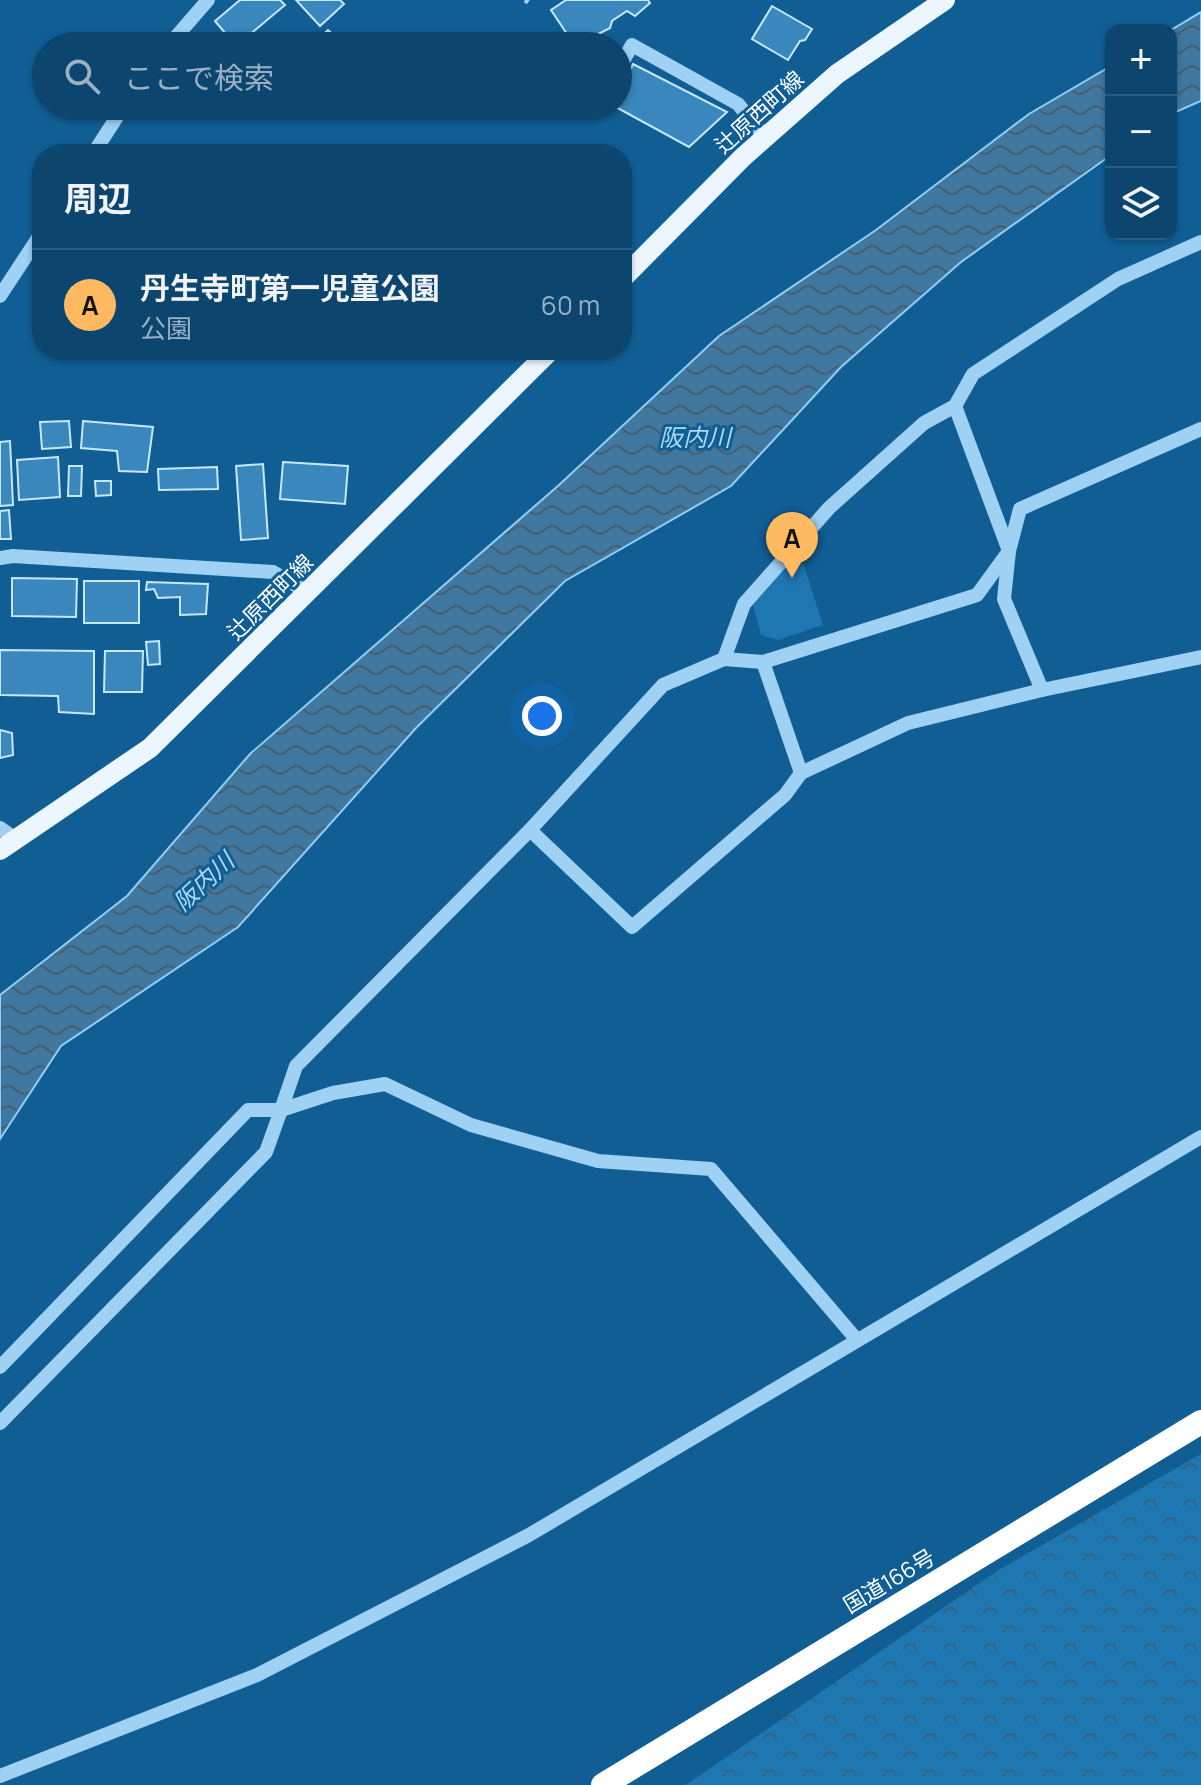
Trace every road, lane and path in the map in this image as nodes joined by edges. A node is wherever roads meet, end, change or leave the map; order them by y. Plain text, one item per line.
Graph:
1 (208, 0) edge
2 (525, 0) edge
3 (945, 0) edge
4 (531, 4) dead end
5 (180, 32) edge
6 (632, 45) edge
7 (115, 120) edge
8 (765, 137) junction
9 (99, 144) edge
10 (1201, 242) edge
11 (32, 247) edge
12 (632, 269) edge
13 (0, 296) edge
14 (541, 360) edge
15 (955, 406) junction
16 (1201, 429) edge
17 (1009, 551) junction
18 (0, 558) edge
19 (309, 593) junction
20 (1201, 657) edge
21 (724, 659) junction
22 (763, 662) junction
23 (1042, 690) junction
24 (801, 773) junction
25 (530, 830) junction
26 (6, 839) edge
27 (281, 1110) junction
28 (1201, 1137) edge
29 (857, 1340) junction
30 (0, 1367) edge
31 (1201, 1422) edge
32 (0, 1423) edge
33 (0, 1776) edge
34 (603, 1785) edge

1 - 5 street
2 - 4 path
3 - 8 main road, 辻原西町線
6 - 8 street
7 - 9 street
8 - 12 main road, 辻原西町線
10 - 15 street
11 - 13 street
14 - 19 main road, 辻原西町線
15 - 17 street
15 - 21 street
16 - 17 street
17 - 22 street
17 - 23 street
18 - 19 street
19 - 26 main road, 辻原西町線
20 - 23 street
21 - 22 street
21 - 25 street
22 - 24 street
23 - 24 street
24 - 25 street
25 - 27 street
27 - 29 street
27 - 30 street
27 - 32 street
28 - 29 street
29 - 33 street
31 - 34 highway, 国道166号

